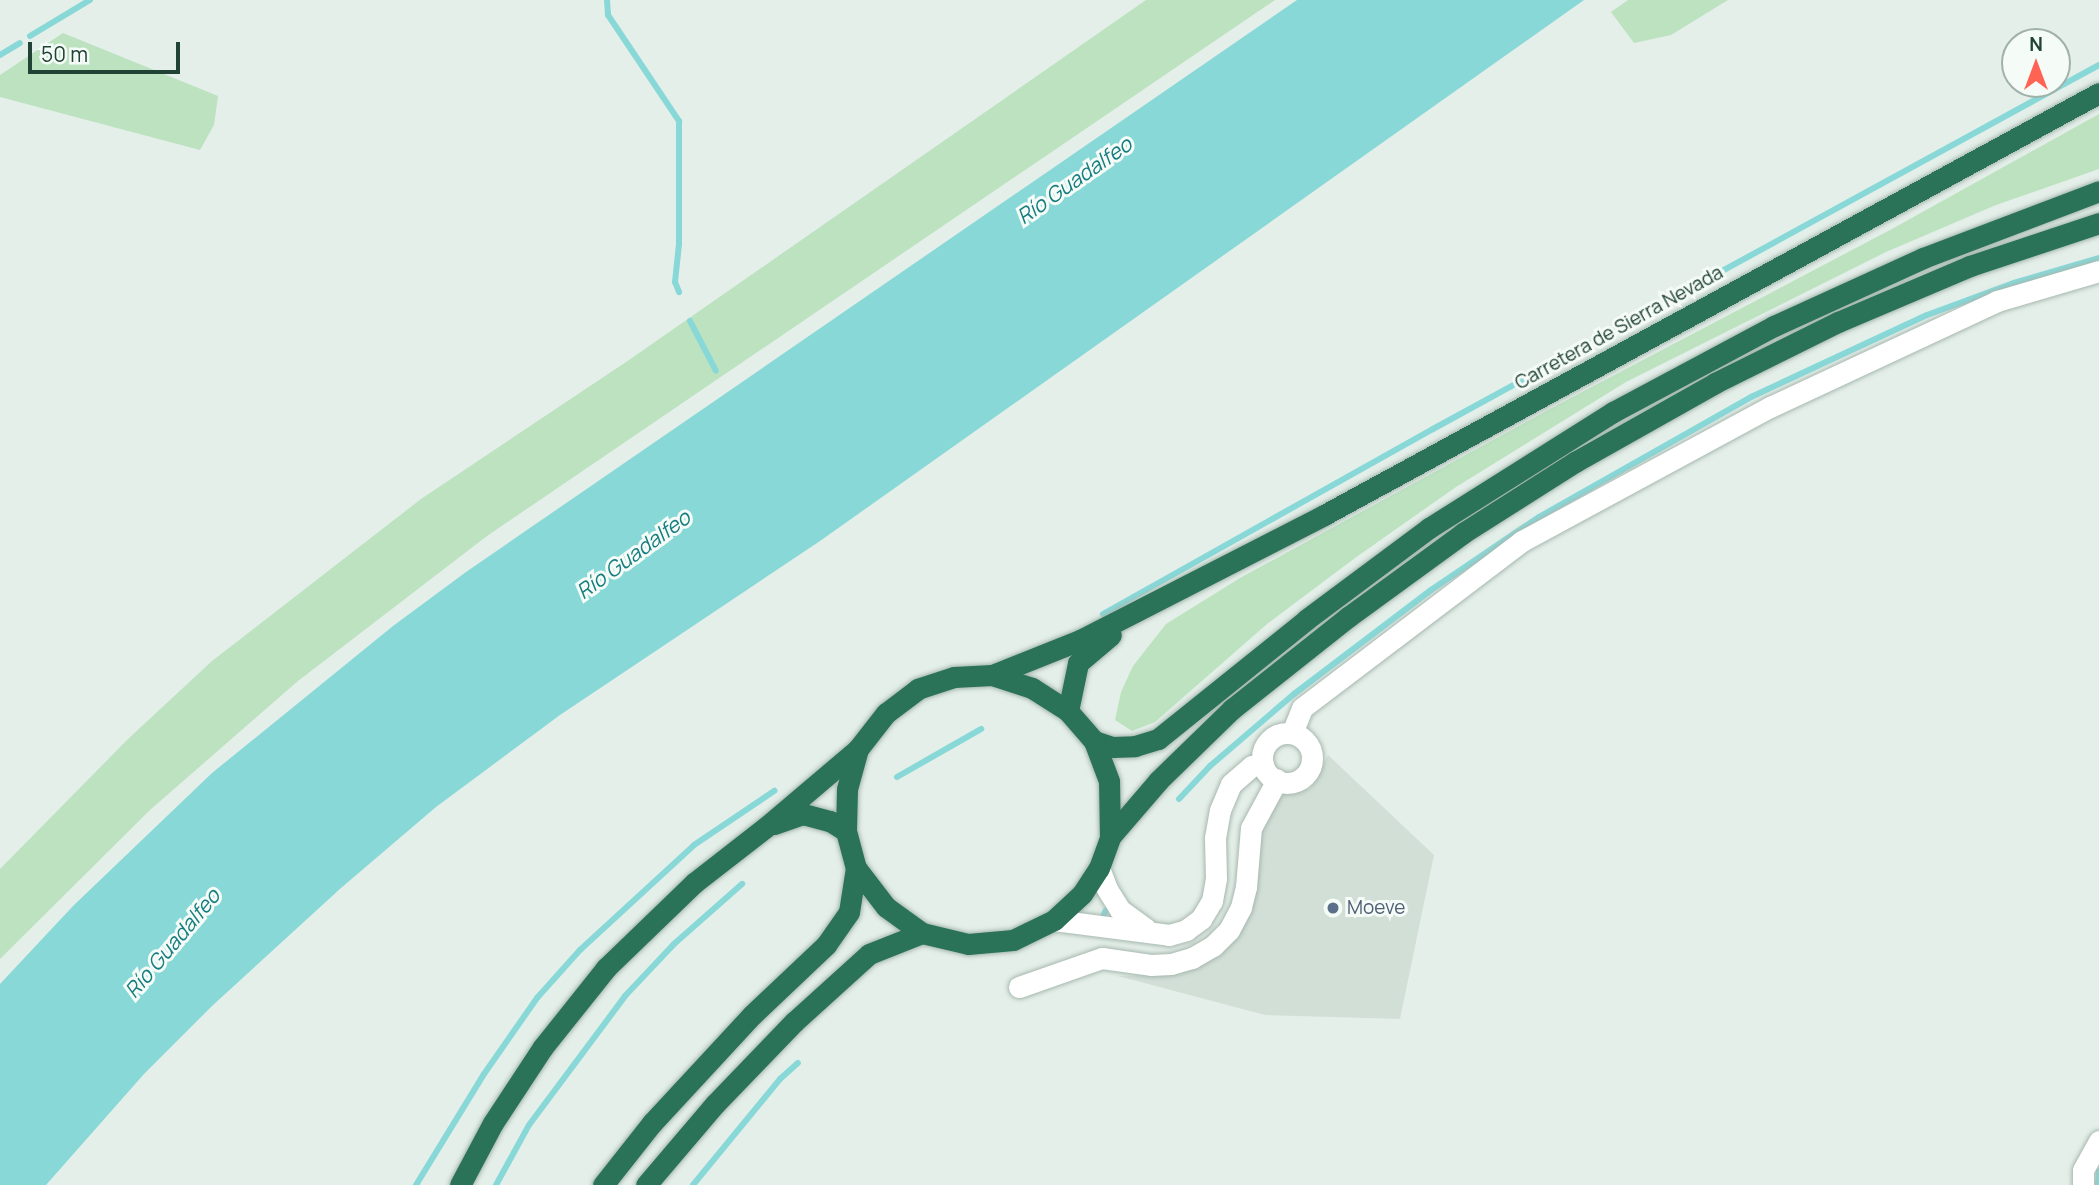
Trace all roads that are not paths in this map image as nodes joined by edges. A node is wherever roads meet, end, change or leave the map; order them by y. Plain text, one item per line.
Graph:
1 (2099, 93) edge
2 (2099, 191) edge
3 (2099, 223) edge
4 (2099, 271) edge
5 (1160, 600) junction
6 (992, 675) junction
7 (1068, 711) junction
8 (1292, 733) junction
9 (1094, 741) junction
10 (858, 749) junction
11 (1263, 764) junction
12 (1277, 780) junction
13 (766, 828) junction
14 (846, 831) junction
15 (1110, 837) junction
16 (856, 867) junction
17 (1099, 867) junction
18 (1054, 920) junction
19 (922, 933) junction
20 (1150, 933) junction
21 (1019, 987) dead end
22 (2099, 1141) edge
23 (460, 1185) edge
24 (603, 1185) edge
25 (646, 1185) edge
26 (2083, 1185) edge

1 - 5 highway, Carretera de Sierra Nevada
2 - 9 highway
3 - 15 highway
4 - 8 street
5 - 6 highway, Carretera de Sierra Nevada
5 - 7 highway, Carretera de Sierra Nevada
6 - 7 highway
6 - 10 highway
7 - 9 highway
8 - 11 street
8 - 12 street
9 - 15 highway
10 - 13 highway
10 - 14 highway
11 - 12 street
11 - 20 street
12 - 21 street
13 - 14 highway
13 - 23 highway
14 - 16 highway
15 - 17 highway
16 - 19 highway
16 - 24 highway
17 - 18 highway
17 - 20 street
18 - 19 highway
18 - 20 street
19 - 25 highway
22 - 26 street

